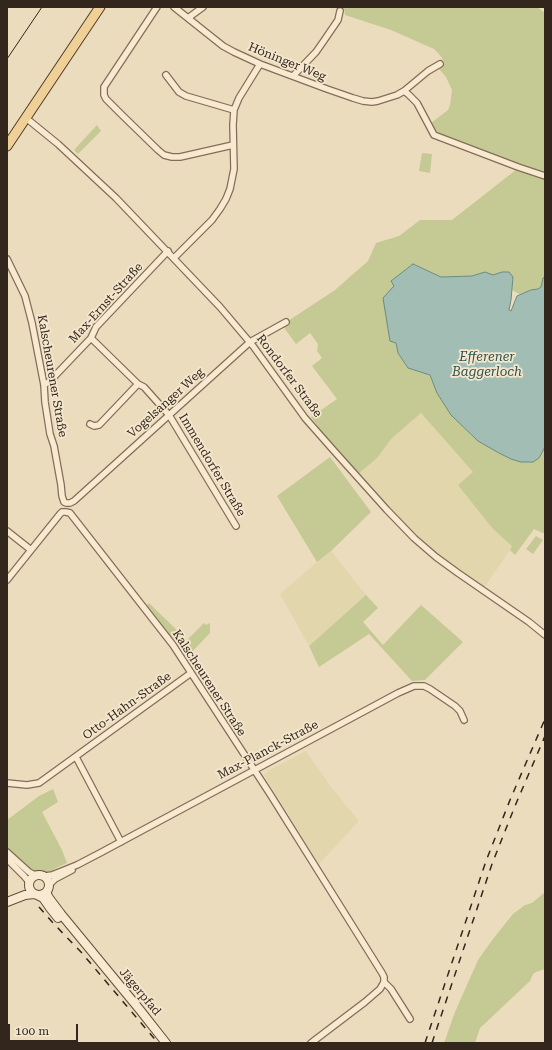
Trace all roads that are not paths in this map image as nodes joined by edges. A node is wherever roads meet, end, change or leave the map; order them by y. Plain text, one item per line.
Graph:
1 (100, 7) edge
2 (157, 7) edge
3 (174, 7) edge
4 (203, 7) edge
5 (340, 11) dead end
6 (188, 18) junction
7 (260, 64) junction
8 (440, 64) dead end
9 (166, 76) dead end
10 (292, 76) junction
11 (404, 91) junction
12 (234, 110) junction
13 (26, 118) junction
14 (233, 145) junction
15 (7, 146) edge
16 (545, 176) edge
17 (168, 251) junction
18 (174, 258) junction
19 (7, 259) edge
20 (286, 322) dead end
21 (91, 338) junction
22 (250, 342) junction
23 (138, 384) junction
24 (44, 385) junction
25 (169, 416) junction
26 (90, 424) dead end
27 (64, 502) joint
28 (236, 526) dead end
29 (7, 531) edge
30 (31, 550) junction
31 (7, 580) edge
32 (545, 635) edge
33 (191, 673) junction
34 (464, 720) dead end
35 (76, 757) junction
36 (254, 771) junction
37 (7, 783) edge
38 (121, 842) junction
39 (7, 852) edge
40 (7, 859) edge
41 (77, 865) junction
42 (35, 875) junction
43 (45, 876) junction
44 (29, 884) junction
45 (48, 888) junction
46 (36, 894) junction
47 (7, 901) edge
48 (96, 957) junction
49 (384, 982) junction
50 (410, 1019) dead end
51 (166, 1043) edge
52 (311, 1043) edge

1 - 13 main road
2 - 14 street
3 - 6 street, Höninger Weg
4 - 6 street
5 - 10 street
6 - 7 street, Höninger Weg
7 - 10 street, Höninger Weg
7 - 12 street
8 - 11 street, Höninger Weg
9 - 12 street
10 - 11 street, Höninger Weg
11 - 16 street
12 - 14 street
13 - 15 main road
13 - 17 street, Rondorfer Straße
14 - 18 street
17 - 18 street, Rondorfer Straße
17 - 21 street, Max-Ernst-Straße
18 - 22 street, Rondorfer Straße
19 - 24 street, Kalscheurener Straße
20 - 22 street, Vogelsanger Weg
21 - 23 street, Immendorfer Straße
21 - 24 street, Max-Ernst-Straße
22 - 25 street, Vogelsanger Weg
22 - 32 street, Rondorfer Straße
23 - 25 street, Immendorfer Straße
23 - 26 street
24 - 27 street, Kalscheurener Straße
25 - 27 street, Vogelsanger Weg
25 - 28 street, Immendorfer Straße
29 - 30 street
30 - 31 street
30 - 33 street, Kalscheurener Straße
33 - 35 street, Otto-Hahn-Straße
33 - 36 street, Kalscheurener Straße
34 - 36 street, Max-Planck-Straße
35 - 37 street, Otto-Hahn-Straße
35 - 38 street
36 - 38 street, Max-Planck-Straße
36 - 49 street, Kalscheurener Straße
38 - 41 street, Max-Planck-Straße
39 - 42 street
40 - 44 street
41 - 43 street, Max-Planck-Straße
41 - 45 street, Max-Planck-Straße
42 - 43 main road
42 - 44 main road
43 - 45 main road
44 - 46 main road
44 - 47 main road
45 - 46 main road
45 - 48 main road, Jägerpfad
46 - 47 main road
46 - 48 main road, Jägerpfad
48 - 51 main road, Jägerpfad
49 - 50 street, Kalscheurener Straße
49 - 52 street

